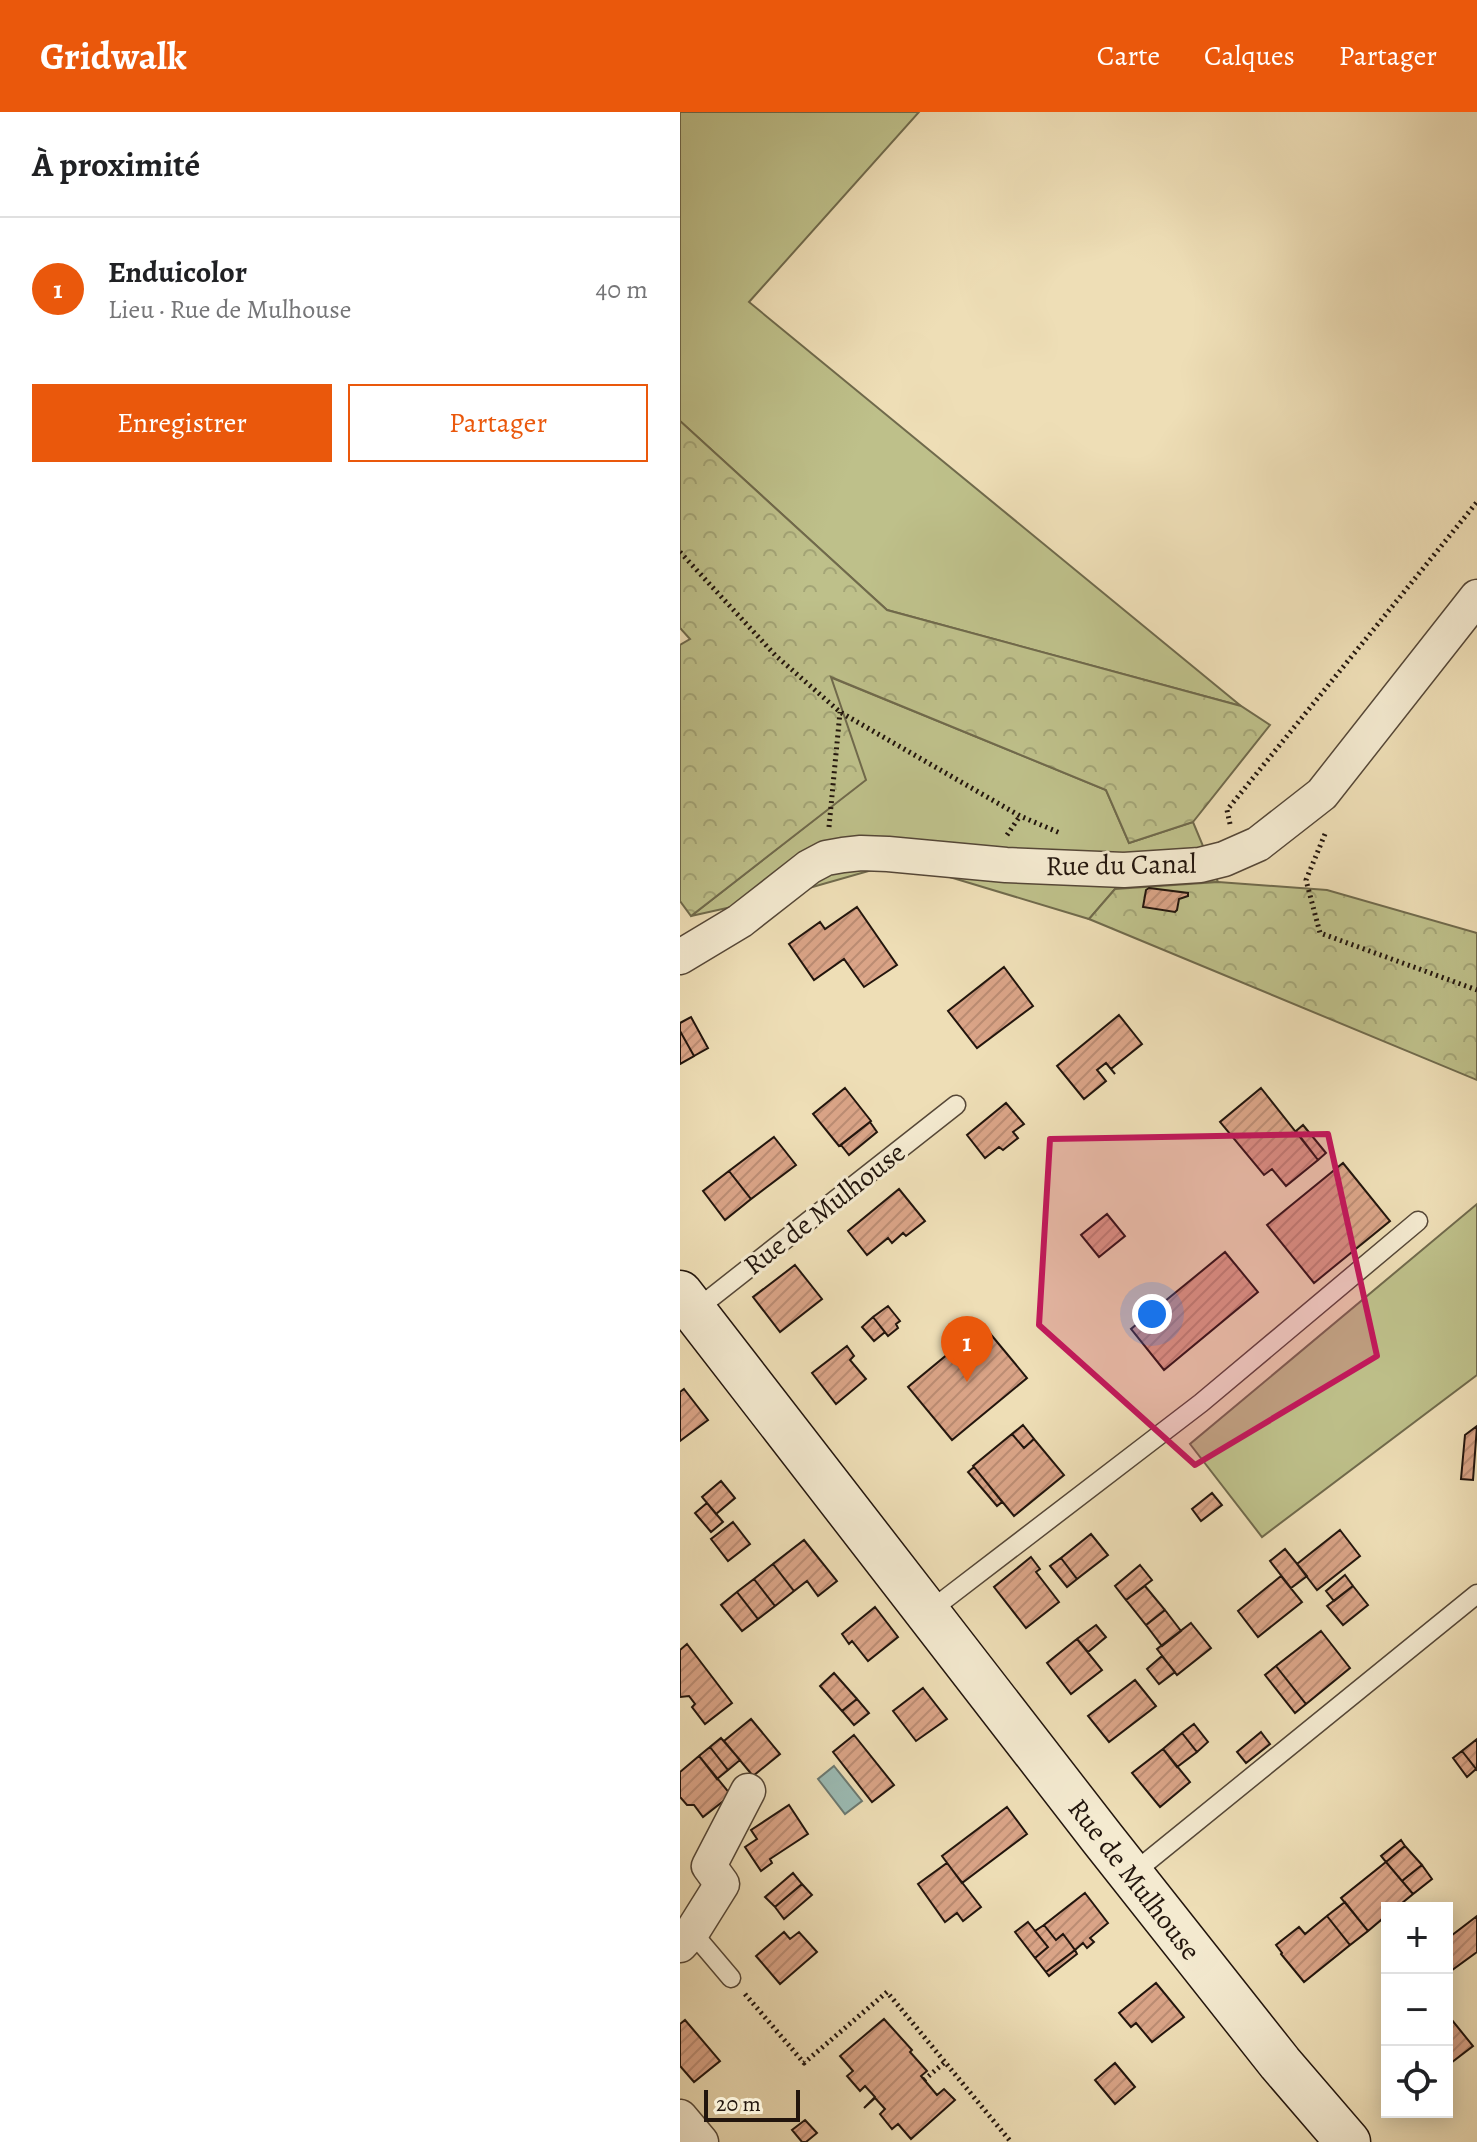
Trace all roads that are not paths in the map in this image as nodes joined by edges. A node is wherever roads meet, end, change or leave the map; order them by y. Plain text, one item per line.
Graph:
1 (1477, 597) edge
2 (680, 957) edge
3 (956, 1105) dead end
4 (1418, 1221) dead end
5 (687, 1303) edge
6 (1477, 1594) edge
7 (927, 1613) junction
8 (748, 1791) dead end
9 (1132, 1874) junction
10 (686, 1939) edge
11 (731, 1978) road end
12 (680, 2117) edge
13 (701, 2142) edge
14 (1348, 2142) edge

1 - 2 street, Rue du Canal
3 - 5 lane, Rue de Mulhouse
4 - 7 lane
5 - 7 main road, Rue de Mulhouse
6 - 9 lane
7 - 9 main road, Rue de Mulhouse
8 - 10 street
9 - 14 main road, Rue de Mulhouse
10 - 11 lane
12 - 13 street

